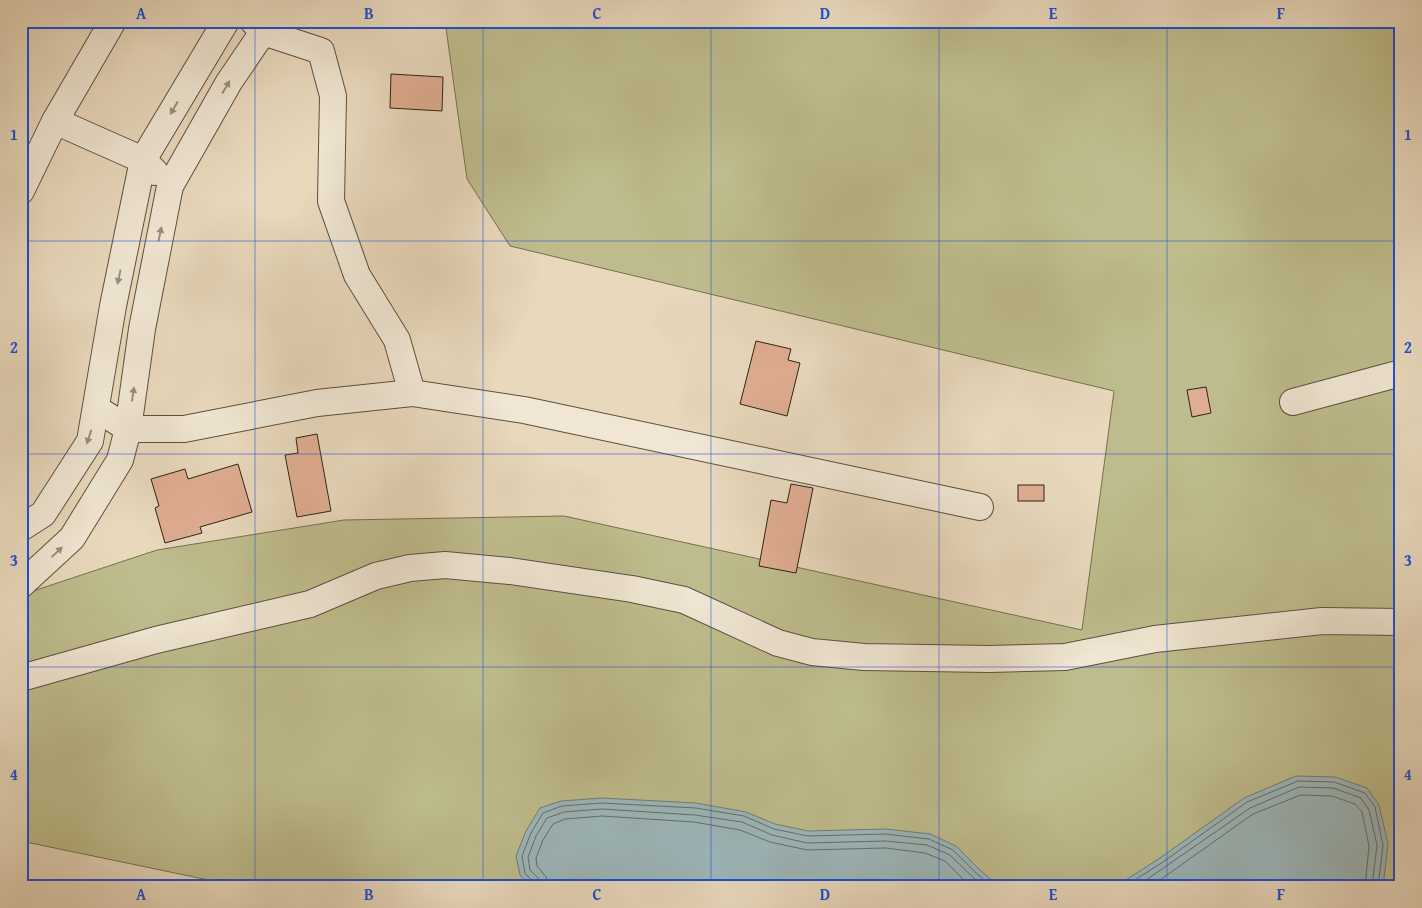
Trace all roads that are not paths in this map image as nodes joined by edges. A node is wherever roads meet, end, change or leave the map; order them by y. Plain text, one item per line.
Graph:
1 (113, 21) edge
2 (226, 21) edge
3 (263, 25) edge
4 (56, 121) junction
5 (143, 160) junction
6 (170, 186) junction
7 (21, 191) edge
8 (1401, 373) edge
9 (412, 393) junction
10 (1293, 402) dead end
11 (96, 408) junction
12 (128, 430) junction
13 (980, 507) dead end
14 (21, 528) edge
15 (21, 585) edge
16 (1401, 622) edge
17 (21, 678) edge

1 - 4 street
2 -> 5 street
6 -> 3 street
3 - 9 street
4 - 5 street
4 - 7 street
5 - 6 street
5 -> 11 street
12 -> 6 street
8 - 10 street
9 - 12 street
9 - 13 street
11 - 12 street
11 -> 14 street
15 -> 12 street
16 - 17 street

